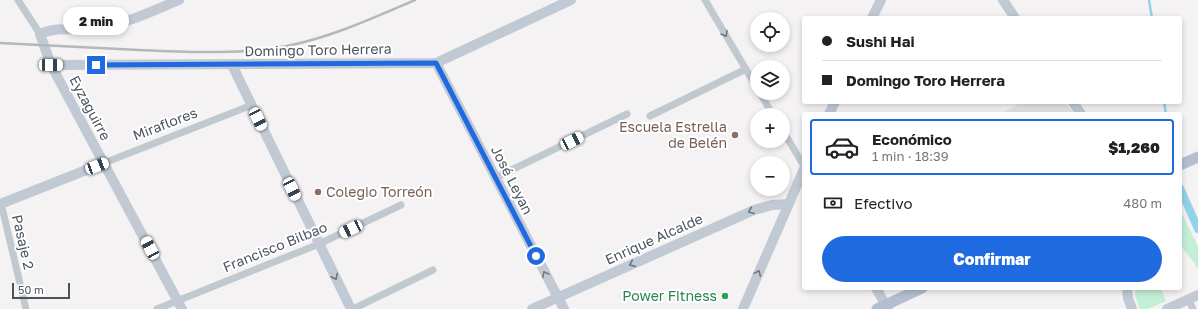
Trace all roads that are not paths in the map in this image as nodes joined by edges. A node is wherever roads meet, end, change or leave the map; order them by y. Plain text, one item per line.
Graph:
1 (18, 0) edge
2 (179, 0) edge
3 (571, 0) edge
4 (705, 0) edge
5 (881, 0) edge
6 (1002, 0) edge
7 (873, 16) edge
8 (1014, 16) edge
9 (40, 34) junction
10 (436, 63) junction
11 (51, 65) junction
12 (232, 65) junction
13 (746, 70) junction
14 (750, 77) edge
15 (252, 106) junction
16 (627, 114) dead end
17 (650, 116) dead end
18 (790, 143) edge
19 (1198, 157) edge
20 (104, 163) junction
21 (802, 163) edge
22 (1182, 164) edge
23 (802, 173) edge
24 (495, 178) junction
25 (0, 204) edge
26 (788, 204) junction
27 (401, 205) dead end
28 (319, 244) junction
29 (432, 270) dead end
30 (877, 290) edge
31 (918, 290) edge
32 (1127, 290) edge
33 (1198, 295) edge
34 (558, 298) junction
35 (1188, 299) junction
36 (180, 305) edge
37 (884, 308) edge
38 (26, 309) edge
39 (157, 309) edge
40 (352, 309) edge
41 (532, 309) edge
42 (564, 309) edge
43 (743, 309) edge
44 (1132, 309) edge
45 (1166, 309) edge
46 (1193, 309) edge

1 - 9 street
2 - 9 street
3 - 10 street, Domingo Toro Herrera
4 -> 13 street
5 - 7 street
6 - 8 street
9 - 11 street, Eyzaguirre
10 - 12 street, Domingo Toro Herrera
10 - 24 street, José Leyan
11 - 12 street, Domingo Toro Herrera
11 - 20 street, Eyzaguirre
12 - 15 street
13 - 14 street
13 - 17 street
15 - 20 street, Miraflores
15 - 28 street
16 - 24 street
18 - 21 street
19 - 22 main road
20 - 25 street, Miraflores
20 - 36 street, Eyzaguirre
23 - 26 street
34 -> 24 street, José Leyan
25 - 38 street, Pasaje 2
26 -> 34 street, Enrique Alcalde
43 -> 26 street
27 - 28 street, Francisco Bilbao
28 - 36 street, Francisco Bilbao
28 -> 40 street
29 - 40 street
30 - 37 street
31 - 37 main road
32 - 44 street
33 - 35 street
34 - 41 street, Enrique Alcalde
34 - 42 street, José Leyan
35 - 45 street
35 - 46 street
36 - 39 street, Francisco Bilbao

